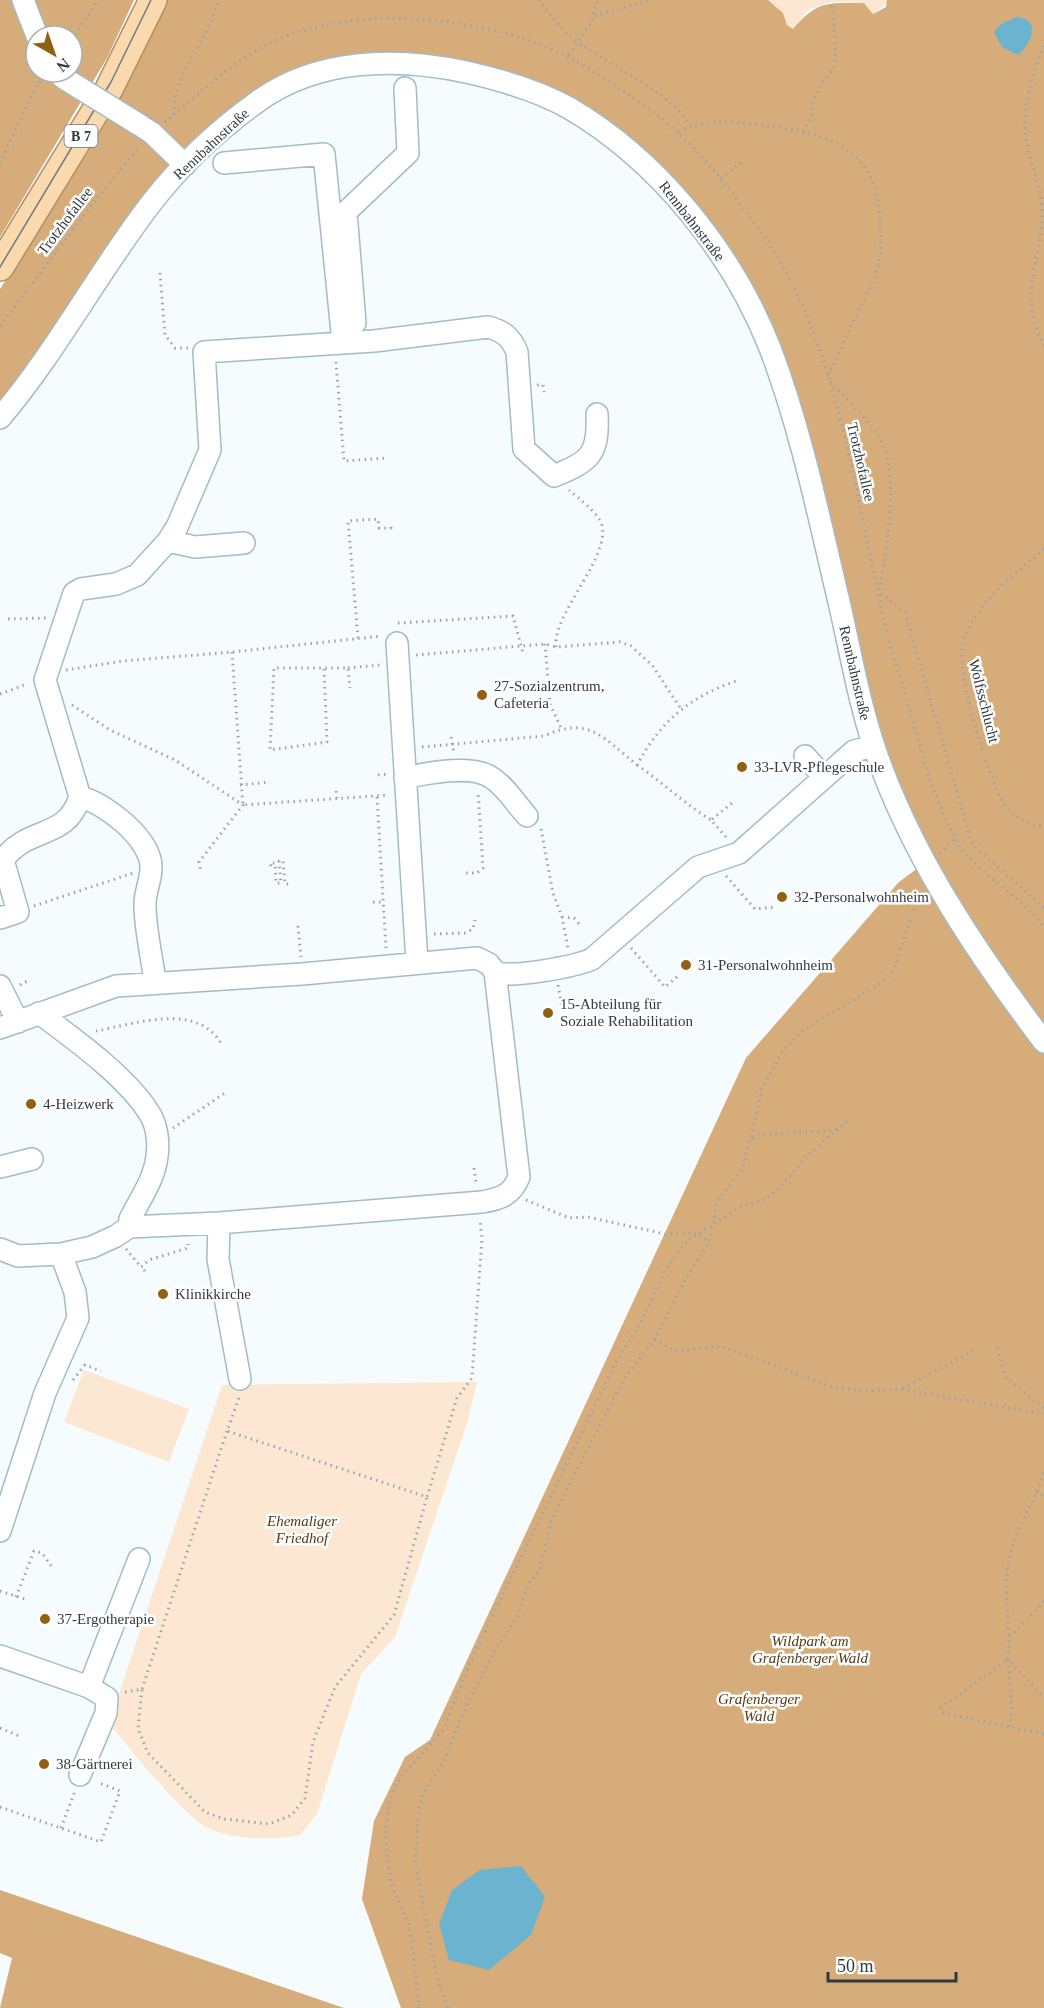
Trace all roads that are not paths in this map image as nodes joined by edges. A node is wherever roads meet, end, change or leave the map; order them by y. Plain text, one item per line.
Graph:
1 (23, 0) edge
2 (153, 0) edge
3 (32, 24) edge
4 (74, 84) edge
5 (405, 88) dead end
6 (224, 163) dead end
7 (185, 165) junction
8 (0, 267) edge
9 (344, 342) junction
10 (597, 414) dead end
11 (0, 418) edge
12 (168, 541) junction
13 (244, 543) dead end
14 (395, 644) road end
15 (873, 746) junction
16 (804, 756) dead end
17 (824, 777) junction
18 (406, 786) junction
19 (80, 797) junction
20 (527, 816) road end
21 (9, 915) edge
22 (417, 962) junction
23 (495, 972) junction
24 (155, 982) junction
25 (0, 986) edge
26 (39, 1013) junction
27 (9, 1025) edge
28 (1044, 1042) edge
29 (32, 1159) dead end
30 (0, 1167) edge
31 (219, 1223) junction
32 (129, 1227) junction
33 (0, 1249) edge
34 (61, 1254) junction
35 (240, 1378) road end
36 (0, 1531) edge
37 (139, 1559) dead end
38 (0, 1656) edge
39 (97, 1691) junction
40 (80, 1775) road end

1 - 3 street
2 - 8 main road, B 7
4 - 7 street, bridge
5 - 9 street
6 - 9 street
7 - 11 street, Rennbahnstraße
7 - 15 street, Rennbahnstraße
9 - 10 street
9 - 12 street
12 - 13 street
12 - 19 street
14 - 18 street
15 - 17 street
15 - 28 street, Rennbahnstraße
16 - 17 street
17 - 23 street
18 - 20 street
18 - 22 street
19 - 21 street
19 - 24 street
22 - 23 street
22 - 24 street
23 - 31 street
24 - 26 street
25 - 27 street
26 - 27 street
26 - 32 street
29 - 30 street
31 - 32 street
31 - 35 street
32 - 34 street
33 - 34 street
34 - 36 street
37 - 39 street
38 - 39 street
39 - 40 street

